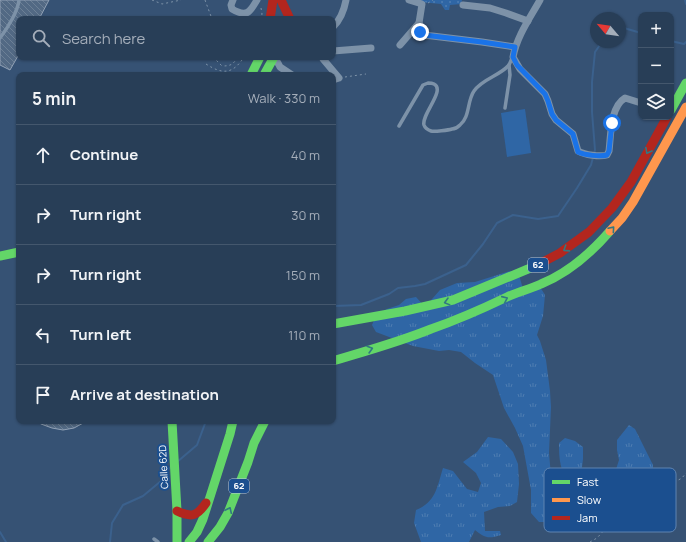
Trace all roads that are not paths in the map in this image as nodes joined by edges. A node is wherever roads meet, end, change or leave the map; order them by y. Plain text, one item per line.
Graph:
1 (19, 0) edge
2 (233, 0) edge
3 (257, 0) edge
4 (273, 0) edge
5 (281, 0) edge
6 (346, 0) edge
7 (409, 0) edge
8 (492, 0) edge
9 (540, 0) edge
10 (463, 5) dead end
11 (490, 8) junction
12 (266, 16) edge
13 (289, 16) edge
14 (528, 21) junction
15 (418, 23) junction
16 (336, 24) edge
17 (0, 38) edge
18 (400, 45) dead end
19 (515, 47) junction
20 (371, 48) dead end
21 (336, 50) edge
22 (513, 57) junction
23 (258, 60) edge
24 (272, 60) edge
25 (275, 60) edge
26 (324, 60) edge
27 (509, 65) junction
28 (252, 72) edge
29 (266, 72) edge
30 (288, 72) edge
31 (331, 72) edge
32 (686, 83) edge
33 (638, 102) edge
34 (674, 105) edge
35 (686, 107) edge
36 (505, 108) dead end
37 (665, 120) edge
38 (399, 126) dead end
39 (16, 253) edge
40 (0, 256) edge
41 (336, 323) edge
42 (336, 360) edge
43 (172, 424) edge
44 (232, 424) edge
45 (263, 424) edge
46 (211, 495) junction
47 (176, 508) junction
48 (177, 542) edge
49 (189, 542) edge
50 (208, 542) edge

1 - 17 lane
2 - 3 street
4 - 12 main road
5 - 13 main road
6 - 16 street
7 - 15 street
8 - 11 street
9 - 14 street
10 - 11 street
11 - 14 street
14 - 19 street
15 - 18 street
15 - 19 street
19 - 22 street
20 - 21 street
22 - 27 lane
22 - 33 street
23 - 28 main road
24 - 29 main road
25 - 30 street
26 - 31 street
27 - 36 lane
27 - 38 lane
32 - 34 main road
42 -> 35 main road, 62
37 -> 41 main road, 62
39 - 40 main road
43 - 47 main road, Calle 62D
44 - 46 main road, 62
50 -> 45 main road, 62
46 - 47 main road
46 - 49 main road, 62
47 - 48 main road, Calle 62D

